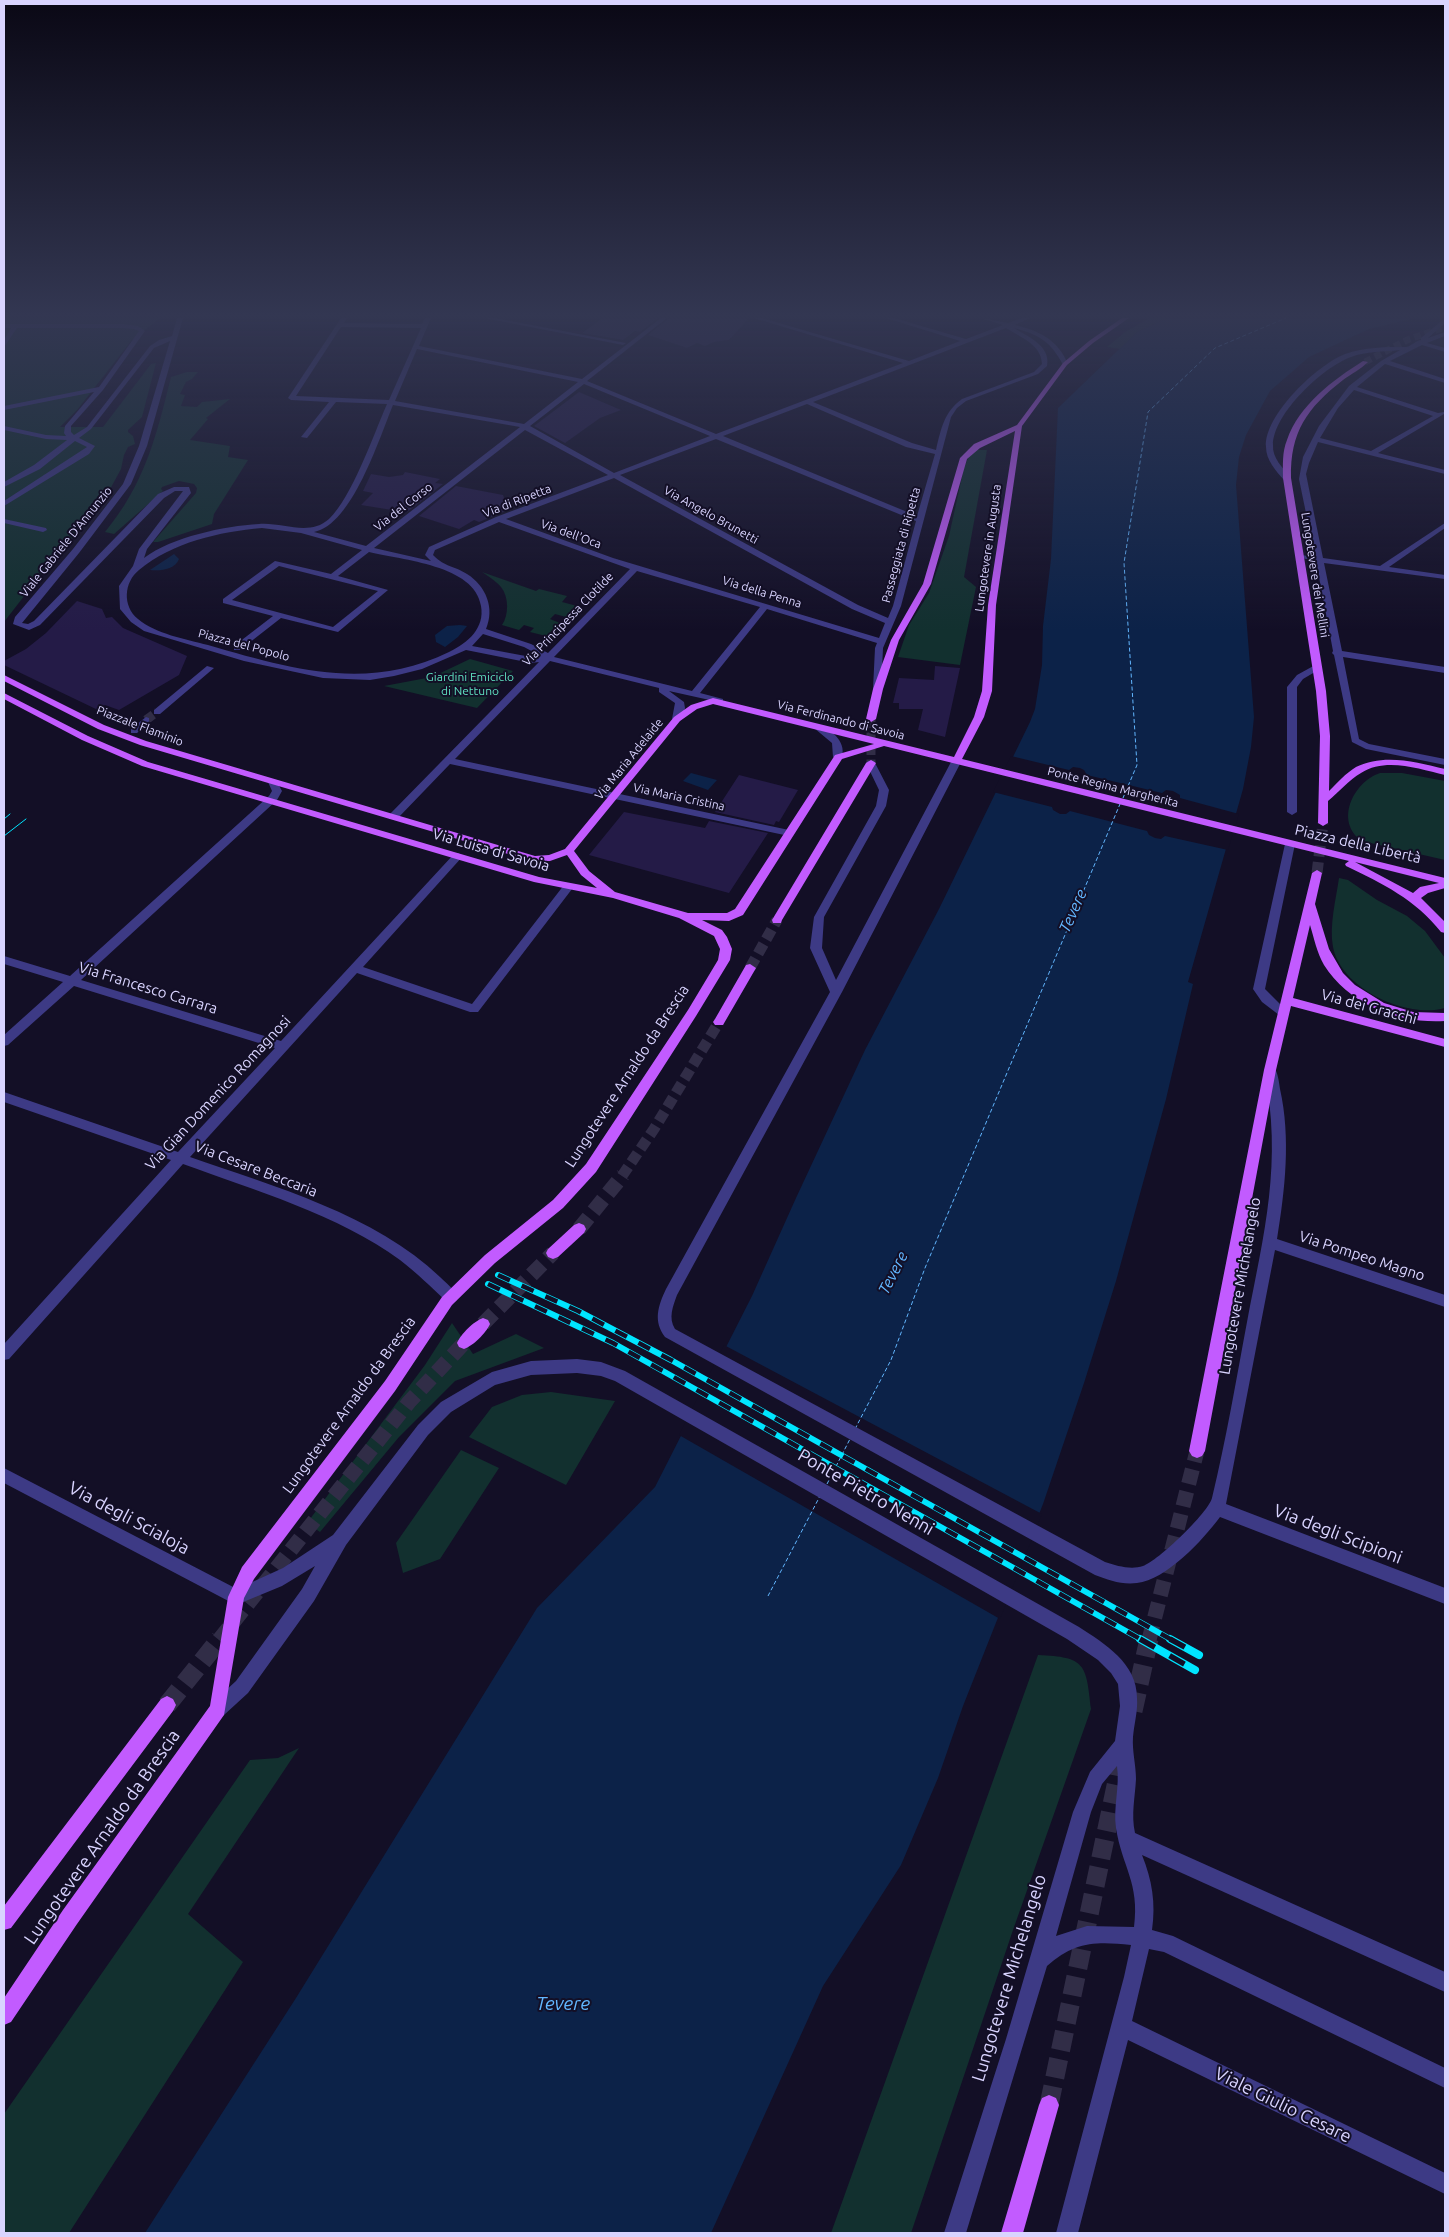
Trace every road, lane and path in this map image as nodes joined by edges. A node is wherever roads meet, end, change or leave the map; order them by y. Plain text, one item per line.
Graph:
1 (71, 422) edge
2 (94, 422) edge
3 (150, 422) edge
4 (317, 422) edge
5 (383, 422) edge
6 (504, 422) edge
7 (529, 422) edge
8 (684, 422) edge
9 (753, 422) edge
10 (856, 422) edge
11 (946, 422) edge
12 (1022, 422) edge
13 (1278, 422) edge
14 (1300, 422) edge
15 (1324, 422) edge
16 (1425, 422) edge
17 (524, 426) junction
18 (1019, 426) junction
19 (4, 428) edge
20 (717, 436) junction
21 (74, 438) junction
22 (305, 438) dead end
23 (1315, 439) junction
24 (937, 452) junction
25 (1373, 453) junction
26 (1445, 472) edge
27 (616, 476) junction
28 (1287, 478) junction
29 (4, 485) edge
30 (4, 504) edge
31 (499, 519) junction
32 (920, 520) junction
33 (4, 521) edge
34 (1445, 525) edge
35 (43, 530) dead end
36 (300, 530) junction
37 (368, 549) junction
38 (1301, 557) junction
39 (1320, 559) junction
40 (438, 564) junction
41 (137, 567) junction
42 (636, 567) junction
43 (1382, 568) junction
44 (332, 577) junction
45 (1445, 577) edge
46 (765, 606) junction
47 (280, 615) junction
48 (858, 622) junction
49 (890, 622) junction
50 (482, 630) junction
51 (881, 641) junction
52 (464, 647) junction
53 (237, 648) dead end
54 (1336, 653) junction
55 (548, 658) junction
56 (1317, 667) junction
57 (210, 668) dead end
58 (1445, 670) edge
59 (4, 678) edge
60 (648, 684) junction
61 (878, 689) junction
62 (694, 695) junction
63 (4, 696) edge
64 (720, 701) junction
65 (157, 712) tunnel mouth
66 (677, 719) junction
67 (871, 719) tunnel mouth
68 (146, 720) tunnel mouth
69 (819, 728) junction
70 (134, 731) dead end
71 (882, 744) junction
72 (838, 758) junction
73 (447, 760) junction
74 (956, 762) junction
75 (1445, 762) edge
76 (871, 763) joint
77 (1445, 772) edge
78 (273, 782) junction
79 (304, 790) joint
80 (614, 796) junction
81 (1323, 800) junction
82 (269, 801) junction
83 (1292, 812) dead end
84 (393, 817) junction
85 (1323, 823) tunnel mouth
86 (789, 833) junction
87 (1263, 837) joint
88 (1290, 844) junction
89 (570, 851) junction
90 (1327, 853) junction
91 (458, 856) junction
92 (1318, 873) tunnel mouth
93 (1445, 883) edge
94 (568, 887) junction
95 (613, 895) junction
96 (1414, 898) junction
97 (1310, 904) junction
98 (683, 915) junction
99 (777, 920) tunnel mouth
100 (1445, 929) edge
101 (4, 960) edge
102 (355, 968) junction
103 (750, 968) tunnel mouth
104 (73, 980) junction
105 (836, 992) junction
106 (1286, 1000) junction
107 (1283, 1014) junction
108 (1445, 1017) edge
109 (719, 1022) tunnel mouth
110 (4, 1042) edge
111 (1445, 1043) edge
112 (283, 1046) junction
113 (1270, 1070) junction
114 (4, 1097) edge
115 (181, 1158) junction
116 (579, 1229) tunnel mouth
117 (1270, 1242) junction
118 (553, 1254) tunnel mouth
119 (450, 1297) junction
120 (1445, 1301) edge
121 (483, 1324) tunnel mouth
122 (464, 1343) tunnel mouth
123 (4, 1354) edge
124 (639, 1386) joint
125 (1197, 1451) tunnel mouth
126 (4, 1475) edge
127 (1217, 1508) junction
128 (340, 1539) junction
129 (1445, 1596) edge
130 (236, 1597) junction
131 (167, 1706) tunnel mouth
132 (218, 1709) junction
133 (1124, 1744) junction
134 (1128, 1839) junction
135 (4, 1921) edge
136 (1142, 1936) junction
137 (1038, 1961) junction
138 (1445, 1982) edge
139 (4, 2015) edge
140 (1121, 2026) junction
141 (1445, 2078) edge
142 (1049, 2105) tunnel mouth
143 (1445, 2184) edge
144 (954, 2233) edge
145 (1012, 2233) edge
146 (1067, 2233) edge

1 - 21 street
2 - 21 street
3 - 41 street, Viale Gabriele D'Annunzio
4 - 22 street
5 - 36 street, Piazza del Popolo
6 - 17 street, Via Angelo Brunetti
7 - 17 street, Via del Corso
8 - 20 street
9 - 20 street, Via di Ripetta
10 - 24 street
11 - 24 street, Passeggiata di Ripetta
12 - 18 main road, Lungotevere in Augusta
13 - 28 street
14 - 28 main road, Lungotevere dei Mellini
15 - 23 street, Lungotevere dei Mellini
16 - 25 street
17 - 27 street, Via Angelo Brunetti
17 - 37 street, Via del Corso
18 - 61 main road, Passeggiata di Ripetta
18 - 74 main road, Lungotevere in Augusta
19 - 21 street
20 - 27 street, Via di Ripetta
20 - 32 street
21 - 29 street
21 - 30 street
23 - 25 street
23 - 39 street, Lungotevere dei Mellini
24 - 32 street, Passeggiata di Ripetta
25 - 26 street
27 - 31 street, Via di Ripetta
27 - 48 street, Via Angelo Brunetti
28 - 38 main road, Lungotevere dei Mellini
31 - 40 street, Via di Ripetta
31 - 42 street, Via dell'Oca
32 - 49 street, Passeggiata di Ripetta
33 - 35 street
34 - 43 street
36 - 37 street, Piazza del Popolo
36 - 41 street, Piazza del Popolo
37 - 40 street, Piazza del Popolo
37 - 44 street
38 - 39 street
38 - 56 main road, Lungotevere dei Mellini
39 - 43 street
39 - 54 street, Lungotevere dei Mellini
40 - 50 street, Piazza del Popolo
41 - 52 street, Piazza del Popolo
42 - 46 street, Via della Penna
42 - 55 street, Via Principessa Clotilde
43 - 45 street
44 - 47 street
44 - 47 street
46 - 48 street, Via della Penna
46 - 62 street
47 - 53 street, Piazza del Popolo
48 - 49 street
48 - 51 street, Via della Penna
49 - 51 street, Passeggiata di Ripetta
50 - 52 street, Piazza del Popolo
50 - 55 street
51 - 61 street, Passeggiata di Ripetta
52 - 55 street
54 - 58 street
54 - 75 street, Lungotevere dei Mellini
55 - 60 street
55 - 73 street, Via Principessa Clotilde
56 - 81 main road, Lungotevere dei Mellini
56 - 83 street
57 - 65 street
59 - 78 main road, Piazzale Flaminio
60 - 62 street
60 - 66 street
61 - 67 main road
62 - 64 street
63 - 82 main road
64 - 66 main road, Via Maria Adelaide
64 - 69 main road, Via Ferdinando di Savoia
66 - 80 main road, Via Maria Adelaide
68 - 70 street
69 - 71 main road, Via Ferdinando di Savoia
69 - 72 street
71 - 72 main road
71 - 74 main road, Via Ferdinando di Savoia
72 - 86 main road
73 - 80 street, Via Maria Cristina
73 - 84 street, Via Principessa Clotilde
74 - 87 main road, Ponte Regina Margherita
74 - 105 street
76 - 99 main road
76 - 105 street
77 - 81 main road
78 - 79 main road, Piazzale Flaminio
78 - 82 street
79 - 84 main road, Via Luisa di Savoia
80 - 86 street, Via Maria Cristina
80 - 89 main road, Via Maria Adelaide
81 - 85 main road, Lungotevere dei Mellini
82 - 91 main road, Via Luisa di Savoia
82 - 104 street
84 - 89 main road, Via Luisa di Savoia
86 - 98 main road
87 - 88 main road, Piazza della Libertà
88 - 90 main road, Piazza della Libertà
88 - 107 street
89 - 95 main road
90 - 93 main road, Piazza della Libertà
90 - 96 main road
91 - 94 main road, Via Luisa di Savoia
91 - 102 street, Via Gian Domenico Romagnosi
92 - 97 main road, Lungotevere Michelangelo
93 - 96 main road
94 - 95 main road, Via Luisa di Savoia
94 - 102 street
95 - 98 main road, Via Luisa di Savoia
96 - 100 main road
97 - 106 main road, Lungotevere Michelangelo
97 - 108 main road
98 - 119 main road, Lungotevere Arnaldo da Brescia
101 - 104 street, Via Francesco Carrara
102 - 112 street, Via Gian Domenico Romagnosi
103 - 109 main road
104 - 110 street
104 - 112 street, Via Francesco Carrara
105 - 127 street
106 - 107 main road, Lungotevere Michelangelo
106 - 111 main road, Via dei Gracchi
107 - 113 main road, Lungotevere Michelangelo
112 - 115 street, Via Gian Domenico Romagnosi
113 - 117 street, Lungotevere Michelangelo
113 - 125 main road, Lungotevere Michelangelo
114 - 115 street, Via Cesare Beccaria
115 - 119 street, Via Cesare Beccaria
115 - 123 street, Via Gian Domenico Romagnosi
116 - 118 main road
117 - 120 street, Via Pompeo Magno
117 - 127 street, Lungotevere Michelangelo
119 - 130 main road, Lungotevere Arnaldo da Brescia
121 - 122 main road
124 - 128 street, Lungotevere Arnaldo da Brescia
124 - 133 street, Ponte Pietro Nenni
126 - 130 street, Via degli Scialoja
127 - 129 street, Via degli Scipioni
128 - 130 street, Lungotevere Arnaldo da Brescia
128 - 132 street, Lungotevere Arnaldo da Brescia
130 - 132 main road, Lungotevere Arnaldo da Brescia
131 - 135 main road, Lungotevere Arnaldo da Brescia
132 - 139 main road, Lungotevere Arnaldo da Brescia
133 - 134 street
133 - 137 street, Lungotevere Michelangelo
134 - 136 street
134 - 138 street
136 - 137 street
136 - 140 street
136 - 141 street
137 - 144 street, Lungotevere Michelangelo
140 - 143 street, Viale Giulio Cesare
140 - 146 street
142 - 145 main road

